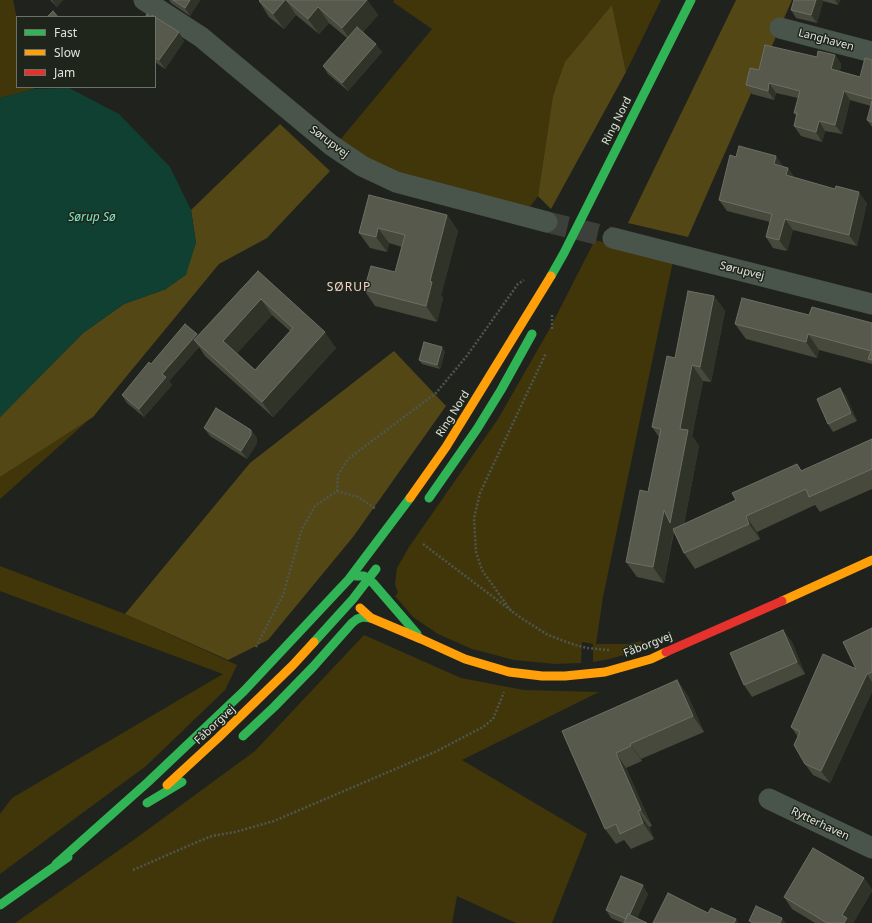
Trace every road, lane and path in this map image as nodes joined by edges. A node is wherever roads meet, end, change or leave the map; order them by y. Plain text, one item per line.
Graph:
1 (144, 0) edge
2 (691, 0) edge
3 (780, 28) dead end
4 (872, 52) edge
5 (547, 222) tunnel mouth
6 (613, 238) tunnel mouth
7 (564, 253) junction
8 (529, 276) dead end
9 (552, 293) joint
10 (872, 304) edge
11 (536, 326) dead end
12 (552, 334) dead end
13 (547, 350) dead end
14 (337, 490) junction
15 (426, 503) dead end
16 (376, 509) dead end
17 (423, 544) dead end
18 (872, 560) edge
19 (381, 562) dead end
20 (349, 579) junction
21 (368, 579) junction
22 (353, 598) junction
23 (511, 611) junction
24 (371, 618) junction
25 (421, 639) junction
26 (256, 648) dead end
27 (614, 650) dead end
28 (509, 672) junction
29 (236, 741) dead end
30 (189, 777) dead end
31 (769, 799) dead end
32 (102, 836) dead end
33 (872, 848) edge
34 (56, 864) junction
35 (133, 870) dead end
36 (0, 905) edge

1 - 5 street, Sørupvej
2 - 7 main road, Ring Nord
3 - 4 street, Langhaven
6 - 10 street, Sørupvej
7 - 9 main road, Ring Nord
7 - 20 main road, Ring Nord
8 - 14 path
9 - 12 path
11 - 15 main road
13 - 23 path
14 - 16 path
14 - 26 path
17 - 23 path
18 - 28 main road, Fåborgvej
19 - 21 main road
20 - 21 main road
20 - 22 main road
20 - 34 main road, Fåborgvej
21 - 22 main road, Fåborgvej
21 - 25 main road
22 - 24 main road
22 - 30 main road, Fåborgvej
23 - 27 path
24 - 25 main road, Fåborgvej
24 - 29 main road
25 - 28 main road, Fåborgvej
28 - 35 path
31 - 33 street, Rytterhaven
32 - 34 main road, Fåborgvej
34 - 36 main road, Fåborgvej

